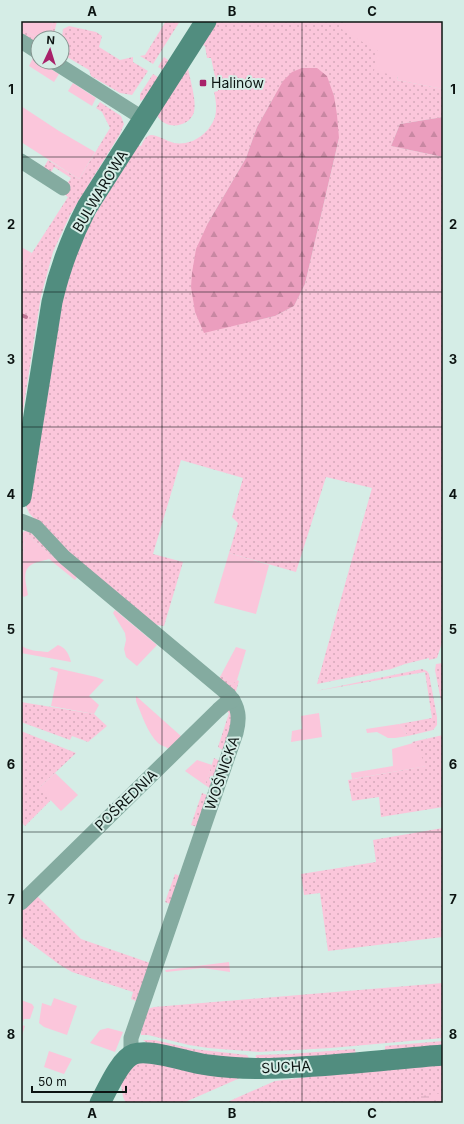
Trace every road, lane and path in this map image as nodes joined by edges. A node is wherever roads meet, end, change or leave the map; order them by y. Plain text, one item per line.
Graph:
1 (206, 21) edge
2 (21, 41) edge
3 (30, 47) edge
4 (67, 70) edge
5 (144, 119) junction
6 (21, 161) edge
7 (63, 188) dead end
8 (22, 488) edge
9 (21, 521) edge
10 (233, 700) junction
11 (21, 903) edge
12 (131, 1055) junction
13 (443, 1055) edge
14 (100, 1103) edge

1 - 5 street, BULWAROWA
2 - 3 street
4 - 5 street
5 - 8 street, BULWAROWA
6 - 7 street
9 - 10 street
10 - 11 street, POŚREDNIA
10 - 12 street, WOŚNICKA
12 - 13 street, SUCHA
12 - 14 street

